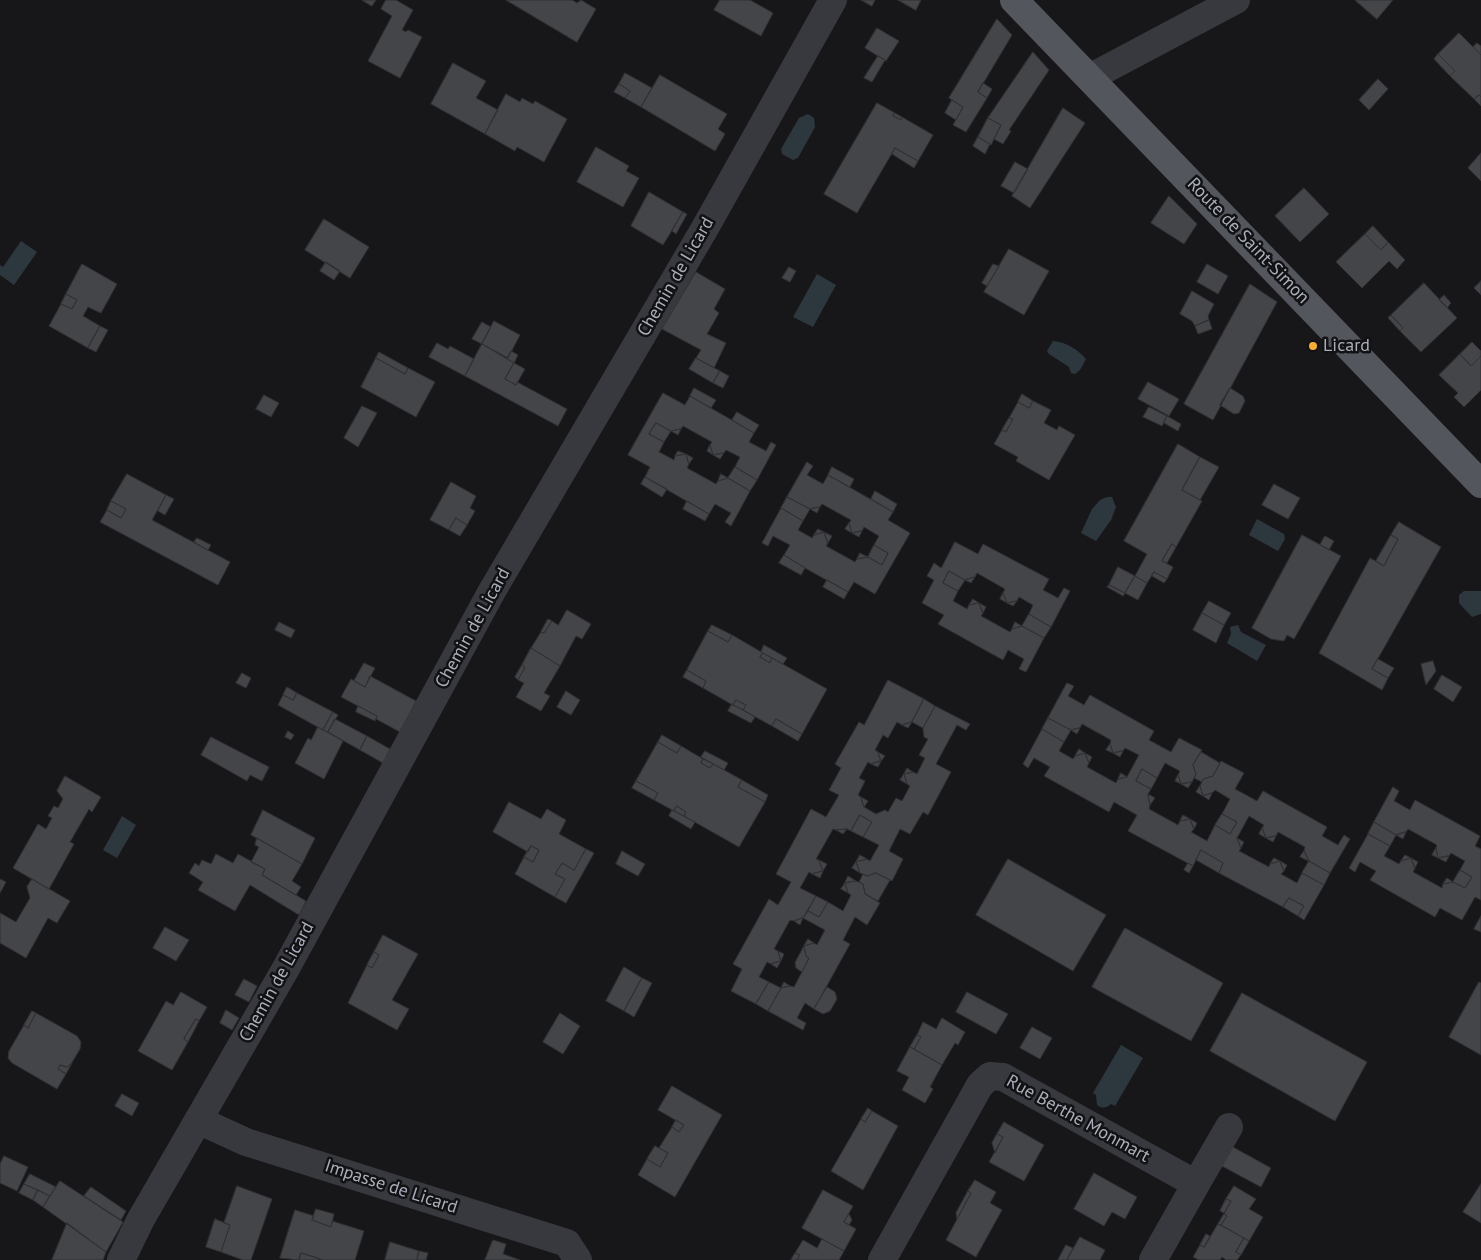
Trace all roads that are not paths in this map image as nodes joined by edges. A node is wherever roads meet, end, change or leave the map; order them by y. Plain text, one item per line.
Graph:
1 (833, 0) edge
2 (1014, 0) edge
3 (1236, 0) edge
4 (1091, 78) junction
5 (1481, 484) edge
6 (198, 1120) junction
7 (1229, 1126) dead end
8 (1196, 1184) junction
9 (121, 1260) edge
10 (578, 1260) edge
11 (882, 1260) edge
12 (1153, 1260) edge

1 - 6 street, Chemin de Licard
2 - 4 main road, Route de Saint-Simon
3 - 4 street
4 - 5 main road, Route de Saint-Simon
6 - 9 street, Chemin de Licard
6 - 10 street, Impasse de Licard
7 - 8 street
8 - 11 street, Rue Berthe Monmart
8 - 12 street

